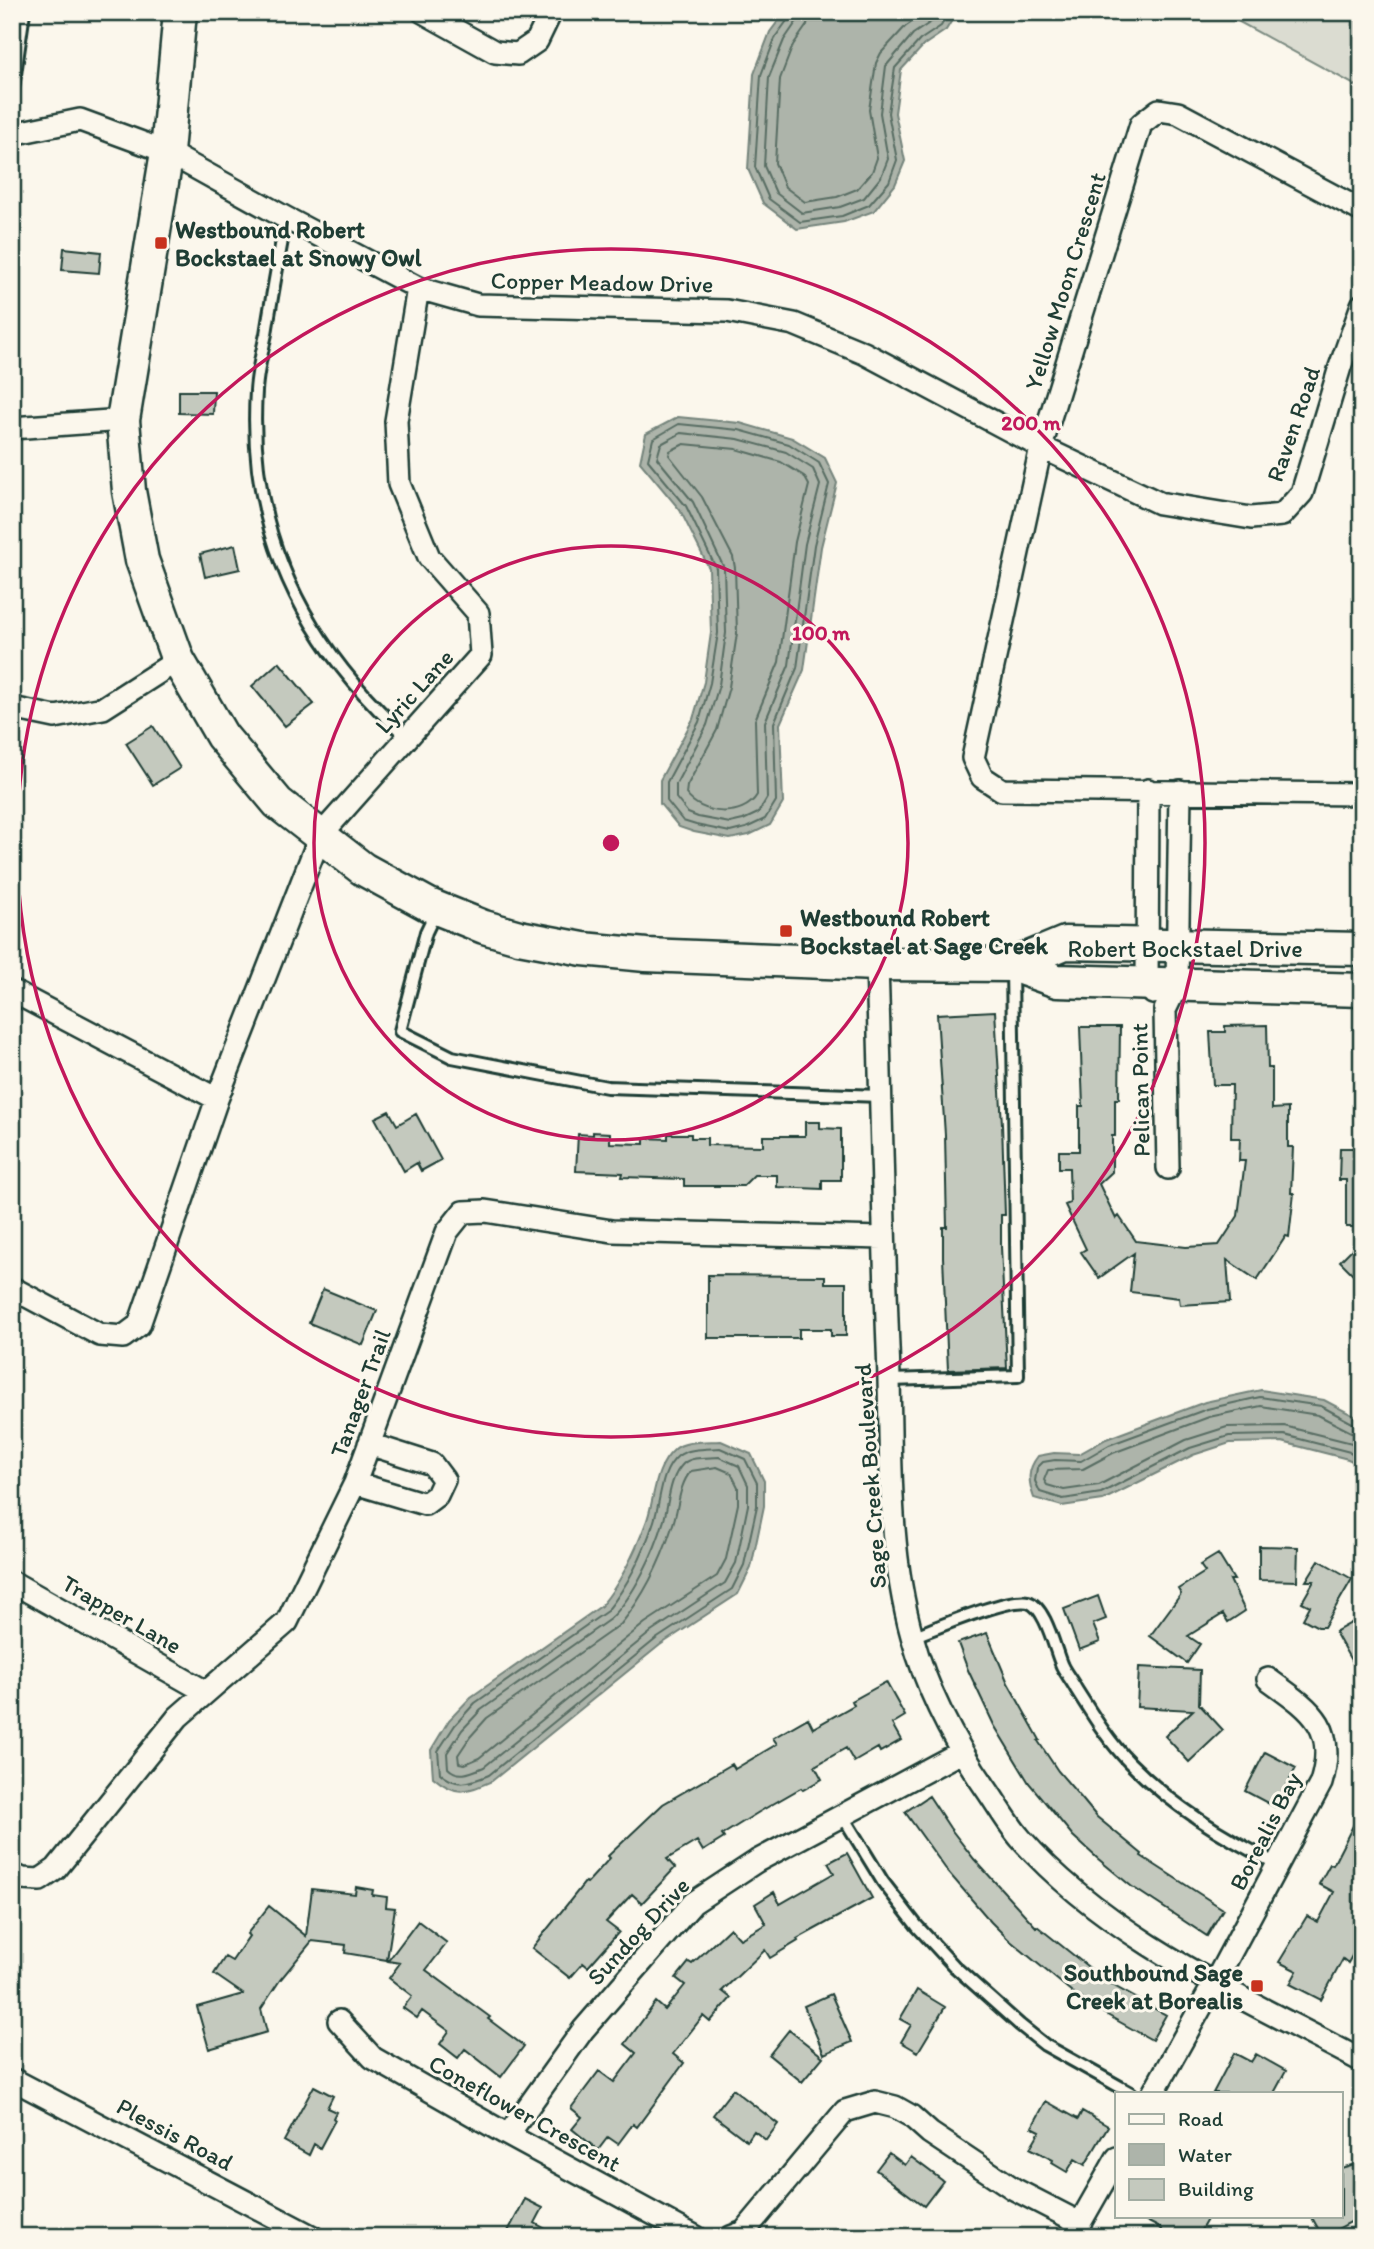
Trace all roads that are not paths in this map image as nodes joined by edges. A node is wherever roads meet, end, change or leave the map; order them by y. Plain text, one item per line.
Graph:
1 (24, 12) edge
2 (180, 12) edge
3 (423, 12) edge
4 (551, 12) edge
5 (12, 95) edge
6 (12, 134) edge
7 (167, 152) junction
8 (1362, 211) edge
9 (286, 218) junction
10 (418, 288) junction
11 (1362, 304) edge
12 (122, 420) junction
13 (12, 428) edge
14 (1041, 447) junction
15 (178, 660) junction
16 (12, 708) edge
17 (407, 737) junction
18 (1148, 790) junction
19 (1180, 791) junction
20 (1362, 794) edge
21 (320, 836) junction
22 (438, 908) junction
23 (1162, 946) junction
24 (1362, 949) edge
25 (877, 964) junction
26 (1012, 965) junction
27 (1362, 990) edge
28 (12, 991) edge
29 (1163, 993) junction
30 (881, 1096) junction
31 (217, 1099) junction
32 (1168, 1168) dead end
33 (883, 1238) junction
34 (12, 1288) edge
35 (890, 1380) junction
36 (369, 1444) junction
37 (355, 1483) junction
38 (12, 1582) edge
39 (912, 1637) junction
40 (1268, 1679) dead end
41 (206, 1692) junction
42 (961, 1752) junction
43 (842, 1815) junction
44 (1278, 1864) junction
45 (12, 1874) edge
46 (1215, 1982) junction
47 (339, 2021) dead end
48 (1362, 2062) edge
49 (12, 2078) edge
50 (1129, 2092) edge
51 (1154, 2092) edge
52 (509, 2135) junction
53 (1115, 2162) edge
54 (1076, 2230) edge
55 (313, 2237) edge
56 (696, 2237) edge
57 (732, 2237) edge

1 - 5 lane
2 - 7 street, Robert Bockstael Drive
3 - 4 street
6 - 7 street, Copper Meadow Drive
7 - 9 street, Copper Meadow Drive
7 - 12 street, Robert Bockstael Drive
8 - 14 street, Yellow Moon Crescent
9 - 10 street, Copper Meadow Drive
9 - 17 lane
10 - 14 street, Copper Meadow Drive
10 - 17 street, Lyric Lane
11 - 14 street, Raven Road
12 - 13 street
12 - 15 street, Robert Bockstael Drive
14 - 18 street, Yellow Moon Crescent
15 - 16 street
15 - 21 street, Robert Bockstael Drive
17 - 21 street, Lyric Lane
18 - 19 street, Yellow Moon Crescent
18 - 23 street
19 - 20 street, Yellow Moon Crescent
19 - 23 street
21 - 22 street, Robert Bockstael Drive
21 - 31 street
22 - 25 street, Robert Bockstael Drive
22 - 30 lane
23 - 24 street, Robert Bockstael Drive
23 - 26 street, Robert Bockstael Drive
23 - 29 street
23 - 29 street
25 - 26 street, Robert Bockstael Drive
25 - 30 street, Sage Creek Boulevard
26 - 29 street, Robert Bockstael Drive
26 - 35 lane
27 - 29 street, Robert Bockstael Drive
28 - 31 street
29 - 32 street, Pelican Point
30 - 33 street, Sage Creek Boulevard
31 - 34 street
33 - 35 street, Sage Creek Boulevard
33 - 36 street, Tanager Trail
35 - 39 street, Sage Creek Boulevard
36 - 37 street, Tanager Trail
36 - 37 street
37 - 41 street, Tanager Trail
38 - 41 street, Trapper Lane
39 - 42 street, Sage Creek Boulevard
39 - 44 lane
40 - 44 street, Borealis Bay
41 - 45 street, Tanager Trail
42 - 43 street, Sundog Drive
42 - 46 street, Sage Creek Boulevard
43 - 50 lane
43 - 52 street, Sundog Drive
44 - 46 street, Borealis Bay
46 - 48 street, Sage Creek Boulevard
46 - 51 street, Borealis Bay
47 - 52 street, Coneflower Crescent
49 - 55 street, Plessis Road
52 - 56 street, Coneflower Crescent
53 - 54 street
54 - 57 street

